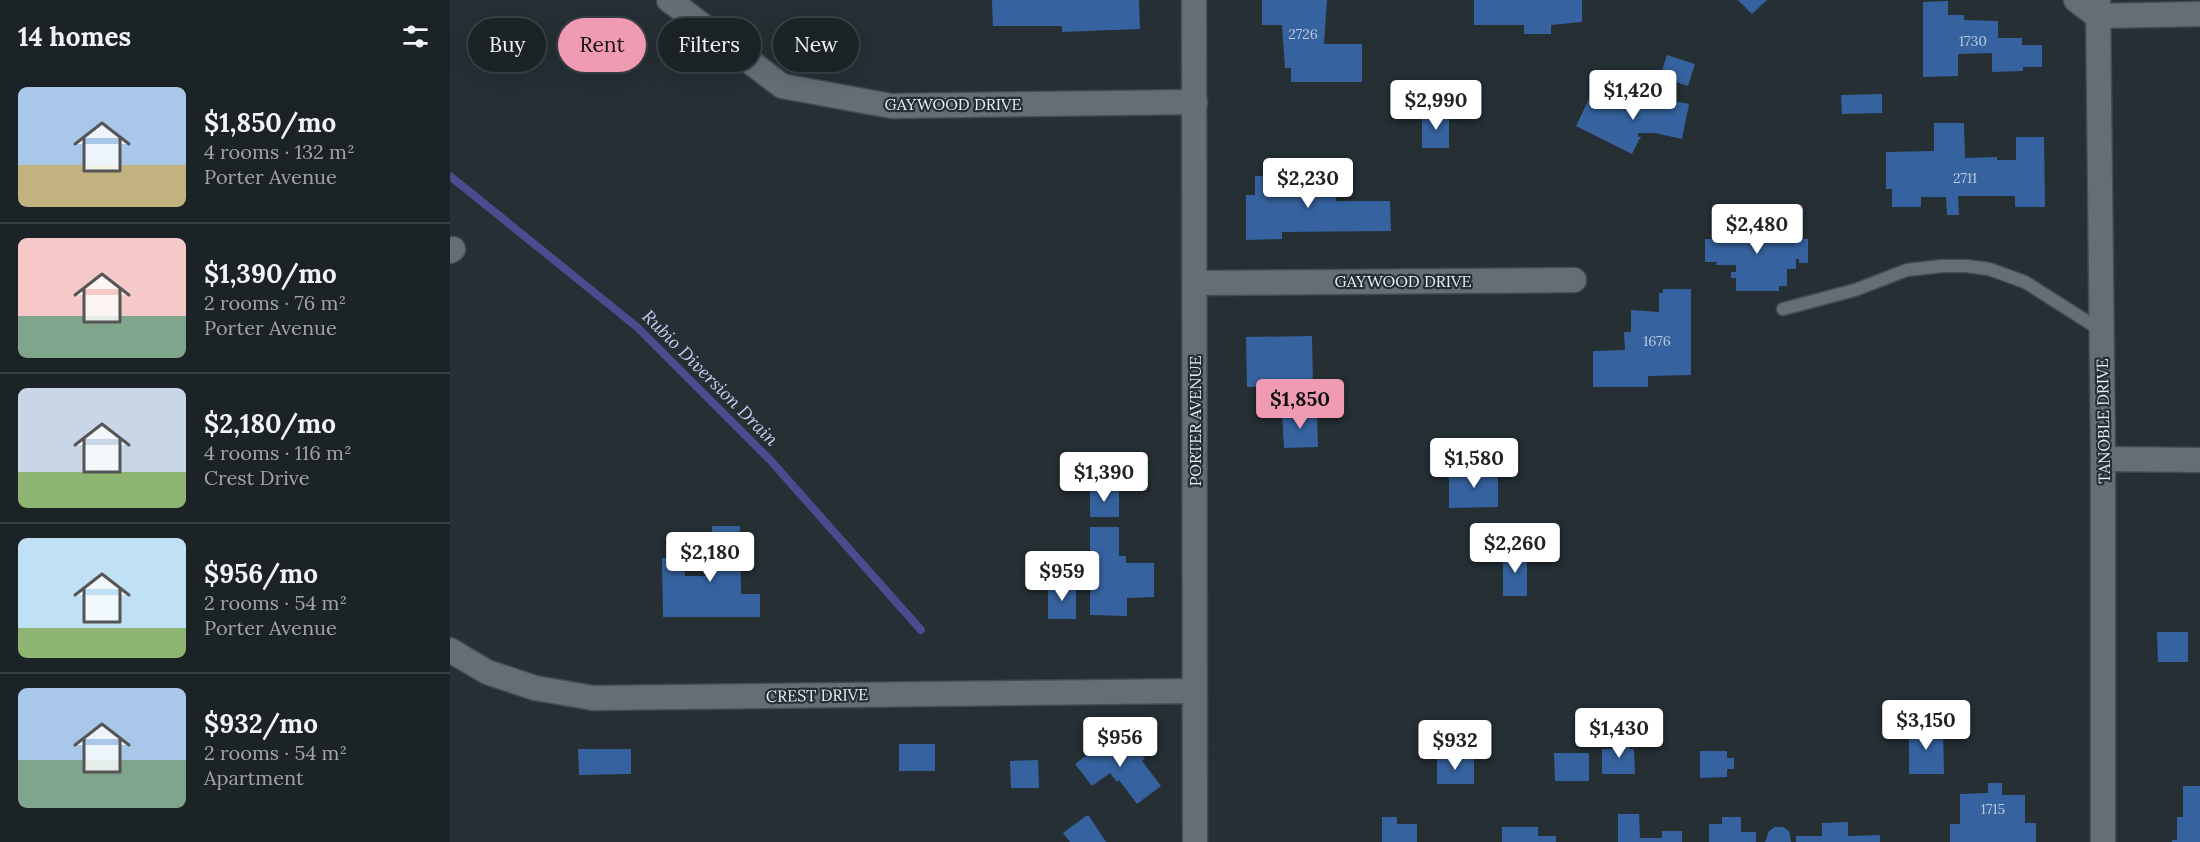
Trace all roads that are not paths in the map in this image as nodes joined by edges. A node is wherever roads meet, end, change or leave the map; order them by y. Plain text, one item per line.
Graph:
1 (669, 0) edge
2 (1194, 0) edge
3 (2076, 0) edge
4 (2097, 8) edge
5 (2200, 14) edge
6 (1196, 102) junction
7 (1574, 280) dead end
8 (1195, 283) junction
9 (1783, 309) dead end
10 (2102, 331) junction
11 (2103, 459) junction
12 (2200, 460) edge
13 (450, 650) edge
14 (1194, 691) junction
15 (1195, 842) edge
16 (2103, 842) edge

1 - 6 street, GAYWOOD DRIVE
2 - 6 street, PORTER AVENUE
3 - 4 street
4 - 5 street
4 - 10 street, TANOBLE DRIVE
6 - 8 street, PORTER AVENUE
7 - 8 street, GAYWOOD DRIVE
8 - 14 street, PORTER AVENUE
9 - 10 lane
10 - 11 street, TANOBLE DRIVE
11 - 12 street
11 - 16 street, TANOBLE DRIVE
13 - 14 street, CREST DRIVE
14 - 15 street, PORTER AVENUE

